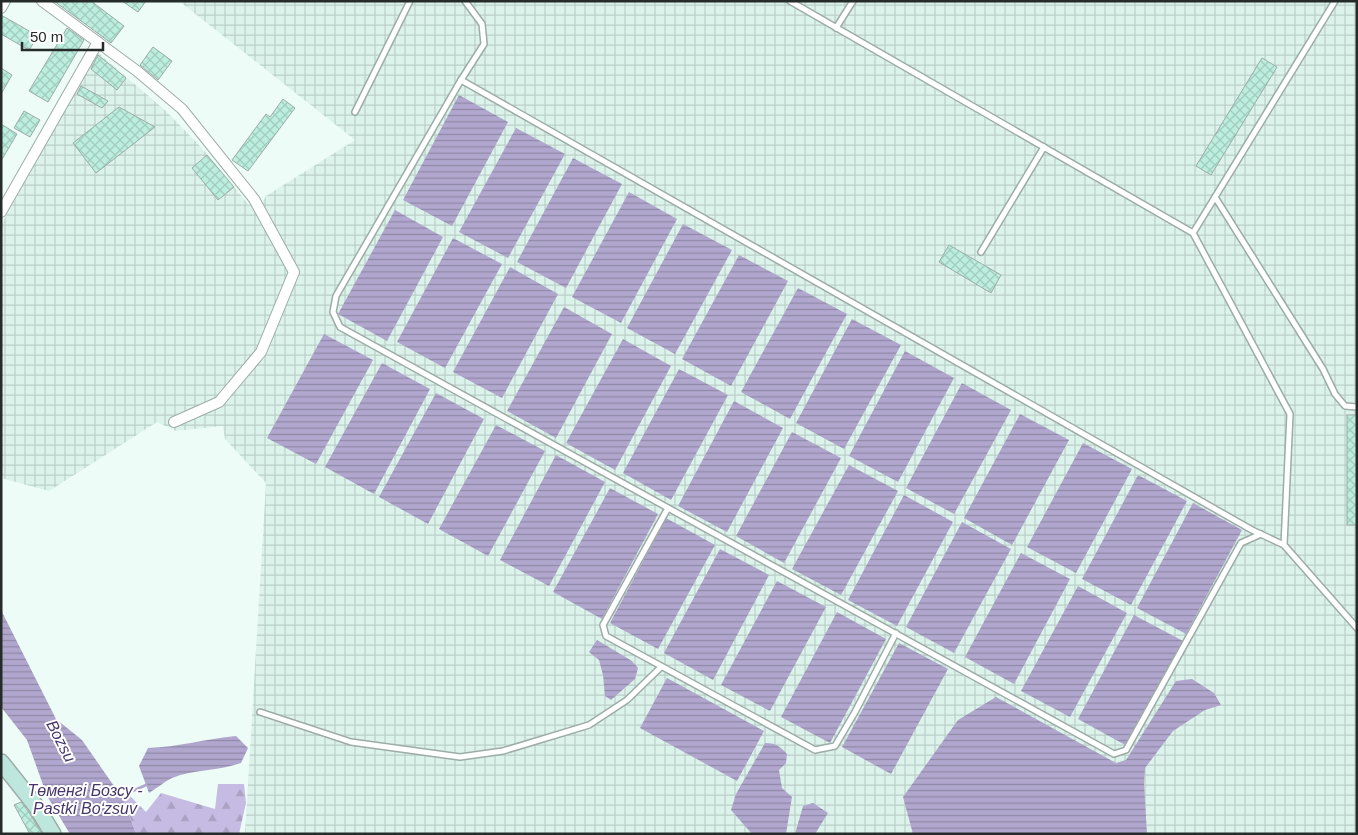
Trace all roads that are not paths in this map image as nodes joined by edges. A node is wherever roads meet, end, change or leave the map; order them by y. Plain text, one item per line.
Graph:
1 (5, 1) edge
2 (42, 1) edge
3 (410, 1) edge
4 (465, 1) edge
5 (790, 1) edge
6 (853, 1) edge
7 (1335, 1) edge
8 (1, 8) edge
9 (836, 28) junction
10 (98, 42) junction
11 (461, 80) junction
12 (355, 112) dead end
13 (1044, 147) junction
14 (1215, 197) junction
15 (1, 212) edge
16 (1193, 233) junction
17 (980, 252) dead end
18 (1357, 407) edge
19 (174, 422) dead end
20 (668, 508) junction
21 (1261, 534) junction
22 (1284, 545) junction
23 (1357, 628) edge
24 (896, 634) junction
25 (660, 667) junction
26 (260, 712) dead end
27 (1, 762) edge
28 (6, 778) edge
29 (53, 834) edge

1 - 8 street
2 - 10 street
3 - 12 lane
4 - 11 lane
5 - 9 lane
6 - 9 lane
7 - 14 lane
9 - 13 lane
10 - 15 street
10 - 19 street
11 - 20 lane
11 - 21 lane
13 - 16 lane
13 - 17 lane
14 - 16 lane
14 - 18 lane
16 - 22 lane
20 - 24 lane
20 - 25 lane
21 - 22 lane
21 - 24 lane
22 - 23 lane
24 - 25 lane
25 - 26 lane
27 - 28 street
28 - 29 street

